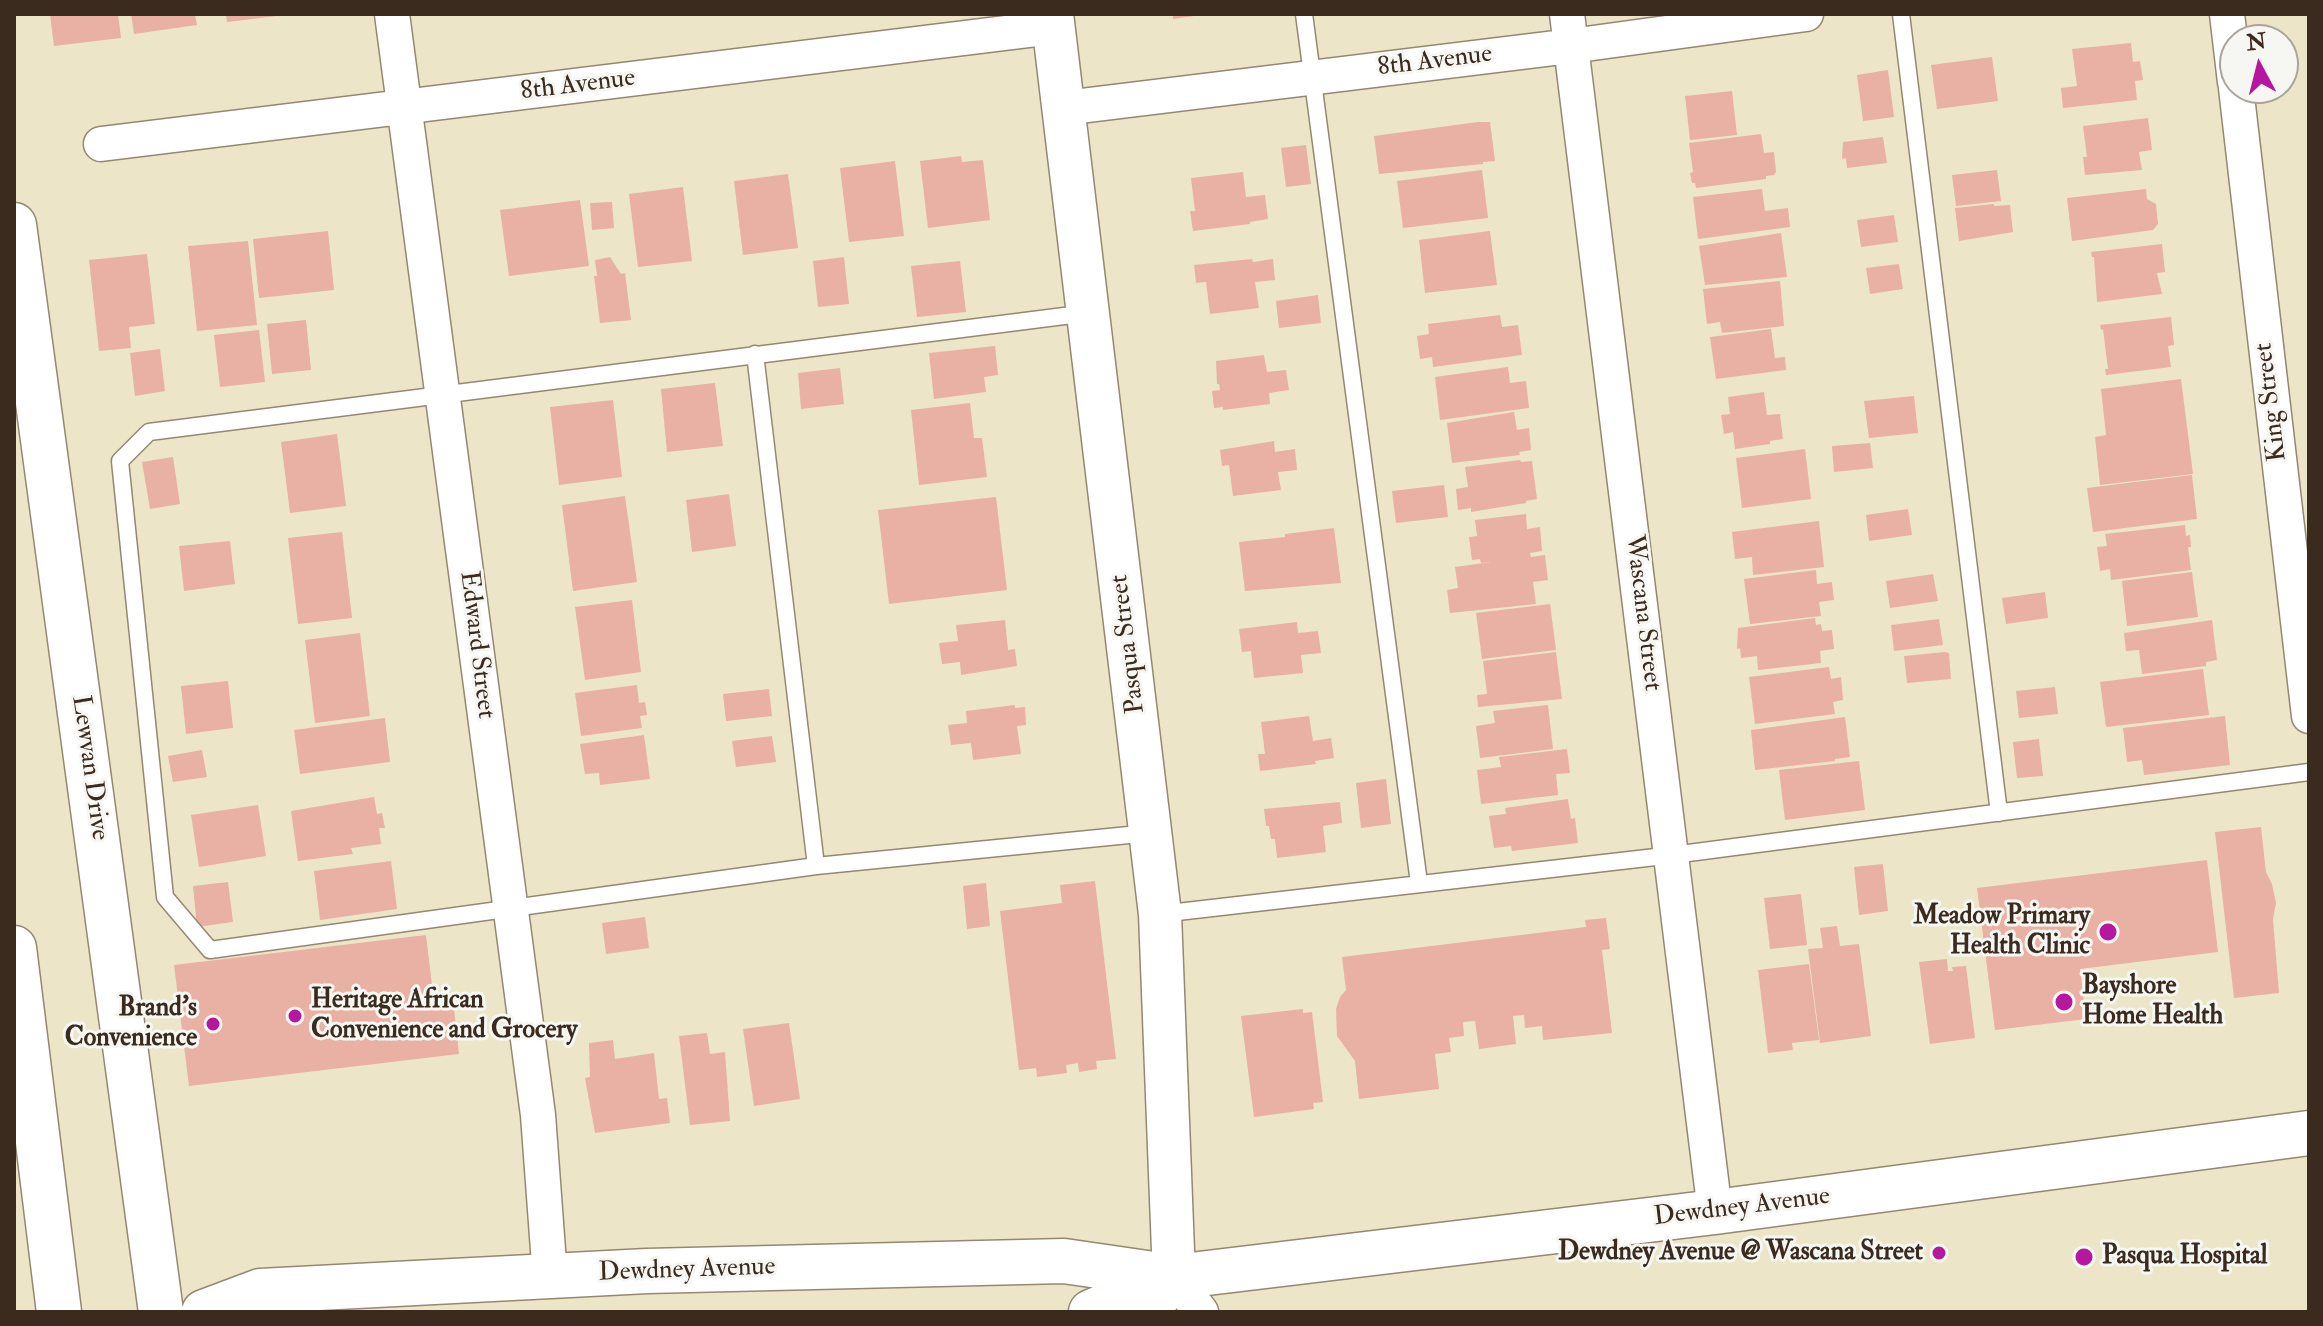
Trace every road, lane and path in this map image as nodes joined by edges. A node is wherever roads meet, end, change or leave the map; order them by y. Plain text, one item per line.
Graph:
1 (392, 14) edge
2 (1304, 14) edge
3 (1806, 14) edge
4 (1901, 14) edge
5 (1053, 20) edge
6 (1569, 30) edge
7 (1312, 76) junction
8 (2238, 104) edge
9 (405, 107) junction
10 (1064, 108) junction
11 (101, 144) dead end
12 (14, 225) edge
13 (1090, 313) junction
14 (755, 354) junction
15 (443, 395) junction
16 (2309, 716) edge
17 (2309, 772) edge
18 (1999, 813) junction
19 (1151, 833) junction
20 (1673, 855) junction
21 (816, 866) junction
22 (1419, 883) junction
23 (511, 910) junction
24 (1160, 914) junction
25 (14, 948) edge
26 (2309, 1133) edge
27 (1715, 1212) junction
28 (550, 1277) junction
29 (1164, 1294) edge
30 (59, 1312) edge
31 (161, 1312) edge
32 (204, 1312) edge
33 (1091, 1312) edge
34 (1201, 1312) edge

1 - 9 street, Edward Street
2 - 7 lane
3 - 6 street, 8th Avenue
4 - 18 lane
5 - 9 street, 8th Avenue
5 - 10 street, Pasqua Street
6 - 7 street, 8th Avenue
6 - 20 street, Wascana Street
7 - 10 street, 8th Avenue
7 - 22 lane
8 - 16 street, King Street
9 - 11 street, 8th Avenue
9 - 15 street, Edward Street
10 - 13 street, Pasqua Street
12 - 31 main road, Lewvan Drive
13 - 14 lane
13 - 19 street, Pasqua Street
14 - 15 lane
14 - 21 lane
15 - 23 street, Edward Street
15 - 23 lane
17 - 18 lane
18 - 20 lane
19 - 21 lane
19 - 24 street, Pasqua Street
20 - 22 lane
20 - 27 street, Wascana Street
21 - 23 lane
22 - 24 lane
23 - 28 street, Edward Street
24 - 29 street, Pasqua Street
25 - 30 main road
26 - 27 main road, Dewdney Avenue
27 - 29 main road, Dewdney Avenue
28 - 29 main road, Dewdney Avenue
28 - 32 main road, Dewdney Avenue
29 - 33 main road, Dewdney Avenue
29 - 34 street

